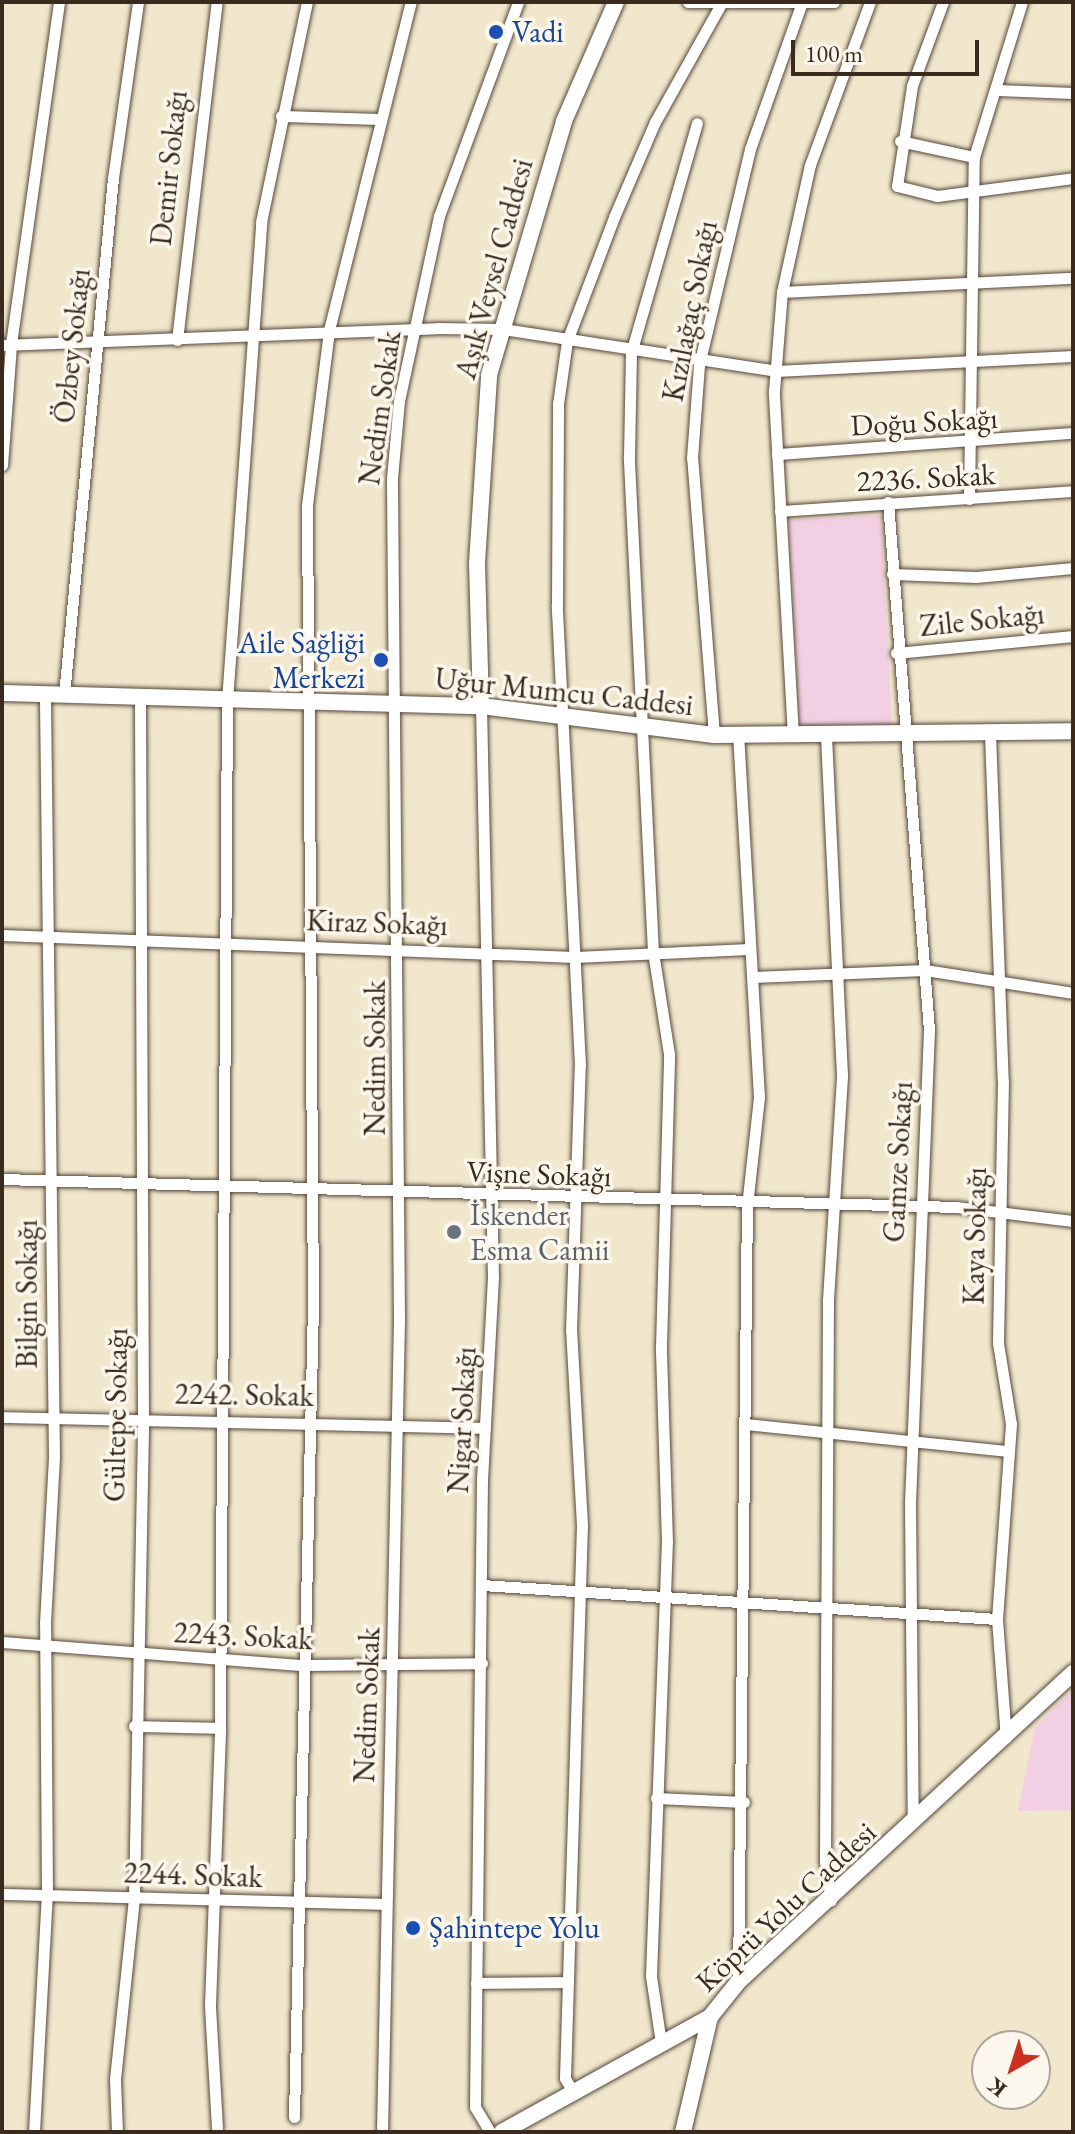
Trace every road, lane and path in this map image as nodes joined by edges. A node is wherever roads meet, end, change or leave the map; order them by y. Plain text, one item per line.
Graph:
1 (59, 2) edge
2 (138, 2) edge
3 (217, 2) edge
4 (307, 2) edge
5 (411, 2) edge
6 (518, 2) edge
7 (616, 2) edge
8 (688, 2) edge
9 (834, 2) edge
10 (870, 2) edge
11 (943, 2) edge
12 (1022, 2) edge
13 (802, 3) edge
14 (722, 4) edge
15 (997, 90) junction
16 (1073, 93) edge
17 (281, 116) junction
18 (381, 119) junction
19 (697, 123) dead end
20 (900, 141) junction
21 (974, 157) junction
22 (1073, 178) edge
23 (972, 192) junction
24 (1073, 278) edge
25 (972, 284) junction
26 (782, 292) junction
27 (415, 328) junction
28 (503, 329) junction
29 (329, 330) junction
30 (253, 335) junction
31 (177, 340) junction
32 (567, 341) junction
33 (98, 342) junction
34 (6, 345) edge
35 (631, 353) junction
36 (1073, 356) edge
37 (972, 364) junction
38 (699, 365) junction
39 (776, 371) junction
40 (1073, 433) edge
41 (971, 445) junction
42 (777, 454) junction
43 (2, 465) edge
44 (1073, 491) edge
45 (969, 499) junction
46 (888, 502) junction
47 (780, 511) junction
48 (1073, 568) edge
49 (892, 574) junction
50 (1073, 636) edge
51 (896, 653) junction
52 (2, 693) edge
53 (45, 695) junction
54 (64, 695) junction
55 (140, 698) junction
56 (227, 701) junction
57 (305, 704) junction
58 (396, 705) junction
59 (481, 706) junction
60 (566, 718) junction
61 (642, 729) junction
62 (1073, 731) edge
63 (990, 733) junction
64 (714, 735) junction
65 (901, 735) junction
66 (738, 736) junction
67 (793, 736) junction
68 (826, 736) junction
69 (51, 934) junction
70 (2, 935) edge
71 (141, 938) junction
72 (225, 939) junction
73 (310, 945) junction
74 (399, 945) junction
75 (749, 949) junction
76 (653, 952) junction
77 (484, 953) junction
78 (575, 957) junction
79 (837, 969) junction
80 (925, 970) junction
81 (753, 977) junction
82 (1000, 982) junction
83 (1073, 993) edge
84 (2, 1179) edge
85 (51, 1181) junction
86 (140, 1184) junction
87 (224, 1187) junction
88 (310, 1190) junction
89 (399, 1193) junction
90 (492, 1197) junction
91 (578, 1200) junction
92 (666, 1203) junction
93 (747, 1206) junction
94 (836, 1209) junction
95 (920, 1211) junction
96 (998, 1211) junction
97 (1073, 1221) edge
98 (52, 1416) junction
99 (2, 1417) edge
100 (222, 1418) junction
101 (143, 1419) junction
102 (310, 1419) junction
103 (397, 1424) junction
104 (746, 1424) junction
105 (485, 1428) junction
106 (828, 1437) junction
107 (912, 1444) junction
108 (1008, 1451) junction
109 (482, 1585) junction
110 (580, 1592) junction
111 (664, 1597) junction
112 (746, 1603) junction
113 (828, 1608) junction
114 (910, 1614) junction
115 (997, 1619) junction
116 (2, 1642) edge
117 (45, 1643) junction
118 (135, 1653) junction
119 (220, 1660) junction
120 (482, 1663) junction
121 (394, 1664) junction
122 (303, 1665) junction
123 (1073, 1673) edge
124 (134, 1726) junction
125 (220, 1728) junction
126 (1006, 1738) junction
127 (656, 1798) junction
128 (744, 1802) junction
129 (913, 1827) junction
130 (2, 1894) edge
131 (47, 1894) junction
132 (134, 1898) junction
133 (211, 1900) junction
134 (831, 1901) junction
135 (298, 1903) junction
136 (383, 1904) junction
137 (567, 1982) junction
138 (738, 1982) junction
139 (476, 1983) junction
140 (710, 2017) junction
141 (661, 2043) junction
142 (573, 2092) junction
143 (294, 2117) dead end
144 (217, 2128) dead end
145 (34, 2132) edge
146 (117, 2132) edge
147 (382, 2132) edge
148 (490, 2132) edge
149 (502, 2132) edge
150 (683, 2132) edge

1 - 34 street
2 - 33 street, Özbey Sokağı
3 - 31 street, Demir Sokağı
4 - 17 street
5 - 18 street
6 - 27 street, Nedim Sokak
7 - 28 street, Aşık Veysel Caddesi
8 - 14 street
9 - 13 street
10 - 26 street
11 - 20 street
12 - 15 street
13 - 14 street
13 - 38 street, Kızılağaç Sokağı
14 - 32 street
15 - 16 street
15 - 21 street
17 - 18 street
17 - 30 street
18 - 29 street
19 - 35 street
20 - 21 street
20 - 23 street
21 - 23 street
22 - 23 street
23 - 25 street
24 - 25 street
25 - 26 street
25 - 37 street
26 - 39 street
27 - 28 street
27 - 29 street
27 - 58 street, Nedim Sokak
28 - 32 street
28 - 59 street, Aşık Veysel Caddesi
29 - 30 street
29 - 57 street
30 - 31 street
30 - 56 street
31 - 33 street
32 - 35 street
32 - 60 street
33 - 34 street
33 - 54 street, Özbey Sokağı
34 - 43 street
35 - 38 street
35 - 61 street
36 - 37 street
37 - 39 street
37 - 41 street
38 - 39 street
38 - 64 street, Kızılağaç Sokağı
39 - 42 street
40 - 41 street, Doğu Sokağı
41 - 42 street, Doğu Sokağı
41 - 45 street
42 - 47 street
44 - 45 street, 2236. Sokak
45 - 46 street, 2236. Sokak
46 - 47 street, 2236. Sokak
46 - 49 street, Gamze Sokağı
47 - 67 street
48 - 49 street
49 - 51 street, Gamze Sokağı
50 - 51 street, Zile Sokağı
51 - 65 street, Gamze Sokağı
52 - 53 street, Uğur Mumcu Caddesi
53 - 54 street, Uğur Mumcu Caddesi
53 - 69 street, Bilgin Sokağı
54 - 55 street, Uğur Mumcu Caddesi
55 - 56 street, Uğur Mumcu Caddesi
55 - 71 street, Gültepe Sokağı
56 - 57 street, Uğur Mumcu Caddesi
56 - 72 street
57 - 58 street, Uğur Mumcu Caddesi
57 - 73 street
58 - 59 street, Uğur Mumcu Caddesi
58 - 74 street, Nedim Sokak
59 - 60 street, Uğur Mumcu Caddesi
59 - 77 street, Nigar Sokağı
60 - 61 street, Uğur Mumcu Caddesi
60 - 78 street
61 - 64 street, Uğur Mumcu Caddesi
61 - 76 street
62 - 63 street, Uğur Mumcu Caddesi
63 - 65 street, Uğur Mumcu Caddesi
63 - 82 street, Kaya Sokağı
64 - 66 street, Uğur Mumcu Caddesi
65 - 68 street, Uğur Mumcu Caddesi
65 - 80 street, Gamze Sokağı
66 - 67 street, Uğur Mumcu Caddesi
66 - 75 street
67 - 68 street, Uğur Mumcu Caddesi
68 - 79 street
69 - 70 street, Kiraz Sokağı
69 - 71 street, Kiraz Sokağı
69 - 85 street, Bilgin Sokağı
71 - 72 street, Kiraz Sokağı
71 - 86 street, Gültepe Sokağı
72 - 73 street, Kiraz Sokağı
72 - 87 street
73 - 74 street, Kiraz Sokağı
73 - 88 street
74 - 77 street, Kiraz Sokağı
74 - 89 street, Nedim Sokak
75 - 76 street, Kiraz Sokağı
75 - 81 street
76 - 78 street, Kiraz Sokağı
76 - 92 street
77 - 78 street, Kiraz Sokağı
77 - 90 street, Nigar Sokağı
78 - 91 street
79 - 80 street
79 - 81 street
79 - 94 street
80 - 82 street
80 - 95 street, Gamze Sokağı
81 - 93 street
82 - 83 street
82 - 96 street, Kaya Sokağı
84 - 85 street, Vişne Sokağı
85 - 86 street, Vişne Sokağı
85 - 98 street, Bilgin Sokağı
86 - 87 street, Vişne Sokağı
86 - 101 street, Gültepe Sokağı
87 - 88 street, Vişne Sokağı
87 - 100 street
88 - 89 street, Vişne Sokağı
88 - 102 street
89 - 90 street, Vişne Sokağı
89 - 103 street, Nedim Sokak
90 - 91 street, Vişne Sokağı
90 - 105 street, Nigar Sokağı
91 - 92 street, Vişne Sokağı
91 - 110 street
92 - 93 street, Vişne Sokağı
92 - 111 street
93 - 94 street, Vişne Sokağı
93 - 104 street
94 - 95 street, Vişne Sokağı
94 - 106 street
95 - 96 street, Vişne Sokağı
95 - 107 street, Gamze Sokağı
96 - 97 street, Vişne Sokağı
96 - 108 street, Kaya Sokağı
98 - 99 street, 2242. Sokak
98 - 101 street, 2242. Sokak
98 - 117 street, Bilgin Sokağı
100 - 101 street, 2242. Sokak
100 - 102 street, 2242. Sokak
100 - 119 street
101 - 118 street, Gültepe Sokağı
102 - 103 street, 2242. Sokak
102 - 122 street
103 - 105 street, 2242. Sokak
103 - 121 street, Nedim Sokak
104 - 106 street
104 - 112 street
105 - 109 street, Nigar Sokağı
106 - 107 street
106 - 113 street
107 - 108 street
107 - 114 street, Gamze Sokağı
108 - 115 street, Kaya Sokağı
109 - 110 street
109 - 120 street, Nigar Sokağı
110 - 111 street
110 - 137 street
111 - 112 street
111 - 127 street
112 - 113 street
112 - 128 street
113 - 114 street
113 - 134 street
114 - 115 street
114 - 129 street, Gamze Sokağı
115 - 126 street, Kaya Sokağı
116 - 117 street, 2243. Sokak
117 - 118 street, 2243. Sokak
117 - 131 street, Bilgin Sokağı
118 - 119 street, 2243. Sokak
118 - 124 street, Gültepe Sokağı
119 - 122 street, 2243. Sokak
119 - 125 street
120 - 121 street, 2243. Sokak
120 - 139 street, Nigar Sokağı
121 - 122 street, 2243. Sokak
121 - 136 street, Nedim Sokak
122 - 135 street
123 - 126 street, Köprü Yolu Caddesi
124 - 125 street
124 - 132 street, Gültepe Sokağı
125 - 133 street
126 - 129 street, Köprü Yolu Caddesi
127 - 128 street
127 - 141 street
128 - 138 street
129 - 134 street, Köprü Yolu Caddesi
130 - 131 street, 2244. Sokak
131 - 132 street, 2244. Sokak
131 - 145 street, Bilgin Sokağı
132 - 133 street, 2244. Sokak
132 - 146 street, Gültepe Sokağı
133 - 135 street, 2244. Sokak
133 - 144 street
134 - 138 street, Köprü Yolu Caddesi
135 - 136 street, 2244. Sokak
135 - 143 street
136 - 147 street, Nedim Sokak
137 - 139 street
137 - 142 street
138 - 140 street, Köprü Yolu Caddesi
139 - 148 street, Nigar Sokağı
140 - 141 street, Köprü Yolu Caddesi
140 - 150 street
141 - 142 street, Köprü Yolu Caddesi
142 - 149 street, Köprü Yolu Caddesi

